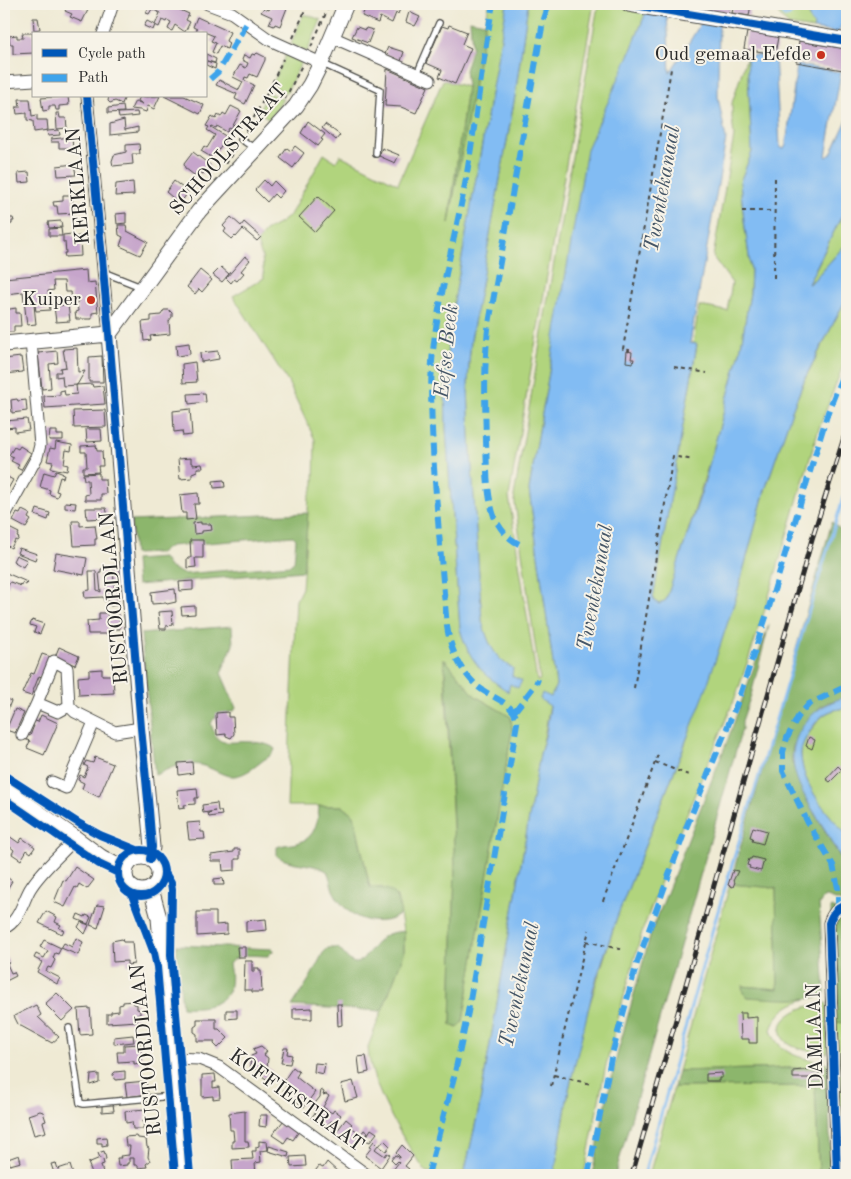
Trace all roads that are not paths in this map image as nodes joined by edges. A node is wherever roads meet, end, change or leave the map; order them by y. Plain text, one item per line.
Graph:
1 (113, 4) edge
2 (208, 4) edge
3 (346, 4) edge
4 (635, 5) edge
5 (439, 23) dead end
6 (104, 32) edge
7 (332, 37) junction
8 (847, 41) edge
9 (321, 63) junction
10 (417, 74) junction
11 (32, 80) edge
12 (430, 80) dead end
13 (4, 82) edge
14 (87, 98) edge
15 (241, 139) road end
16 (255, 150) junction
17 (376, 154) dead end
18 (103, 272) junction
19 (143, 288) junction
20 (110, 334) junction
21 (31, 341) junction
22 (4, 344) edge
23 (4, 517) edge
24 (37, 703) junction
25 (69, 706) junction
26 (94, 722) junction
27 (141, 728) junction
28 (22, 735) dead end
29 (52, 782) dead end
30 (4, 789) edge
31 (77, 838) junction
32 (150, 859) junction
33 (128, 866) junction
34 (146, 890) junction
35 (847, 904) edge
36 (4, 928) edge
37 (69, 1028) dead end
38 (171, 1058) junction
39 (174, 1096) junction
40 (180, 1175) edge
41 (367, 1175) edge
42 (837, 1175) edge

1 - 6 street
2 - 9 street
3 - 7 street, SCHOOLSTRAAT
4 - 8 street
5 - 10 lane
7 - 9 street, SCHOOLSTRAAT
7 - 10 street
9 - 16 street, SCHOOLSTRAAT
9 - 17 lane
10 - 12 street
11 - 13 street
14 - 18 street, KERKLAAN
15 - 16 lane
16 - 19 street, SCHOOLSTRAAT
18 - 19 lane
18 - 20 street
19 - 20 street, SCHOOLSTRAAT
20 - 21 street
20 - 27 street, RUSTOORDLAAN
21 - 22 street
21 - 23 street
24 - 25 street
24 - 25 street
24 - 28 street
25 - 26 street
26 - 27 street
26 - 29 street
27 - 32 street, RUSTOORDLAAN
30 - 31 street
31 - 33 street
31 - 36 street
32 - 33 street
32 - 34 street
33 - 34 street
34 - 38 street, RUSTOORDLAAN
35 - 42 street, DAMLAAN
37 - 39 lane
38 - 39 street, RUSTOORDLAAN
38 - 41 street, KOFFIESTRAAT
39 - 40 street, RUSTOORDLAAN

